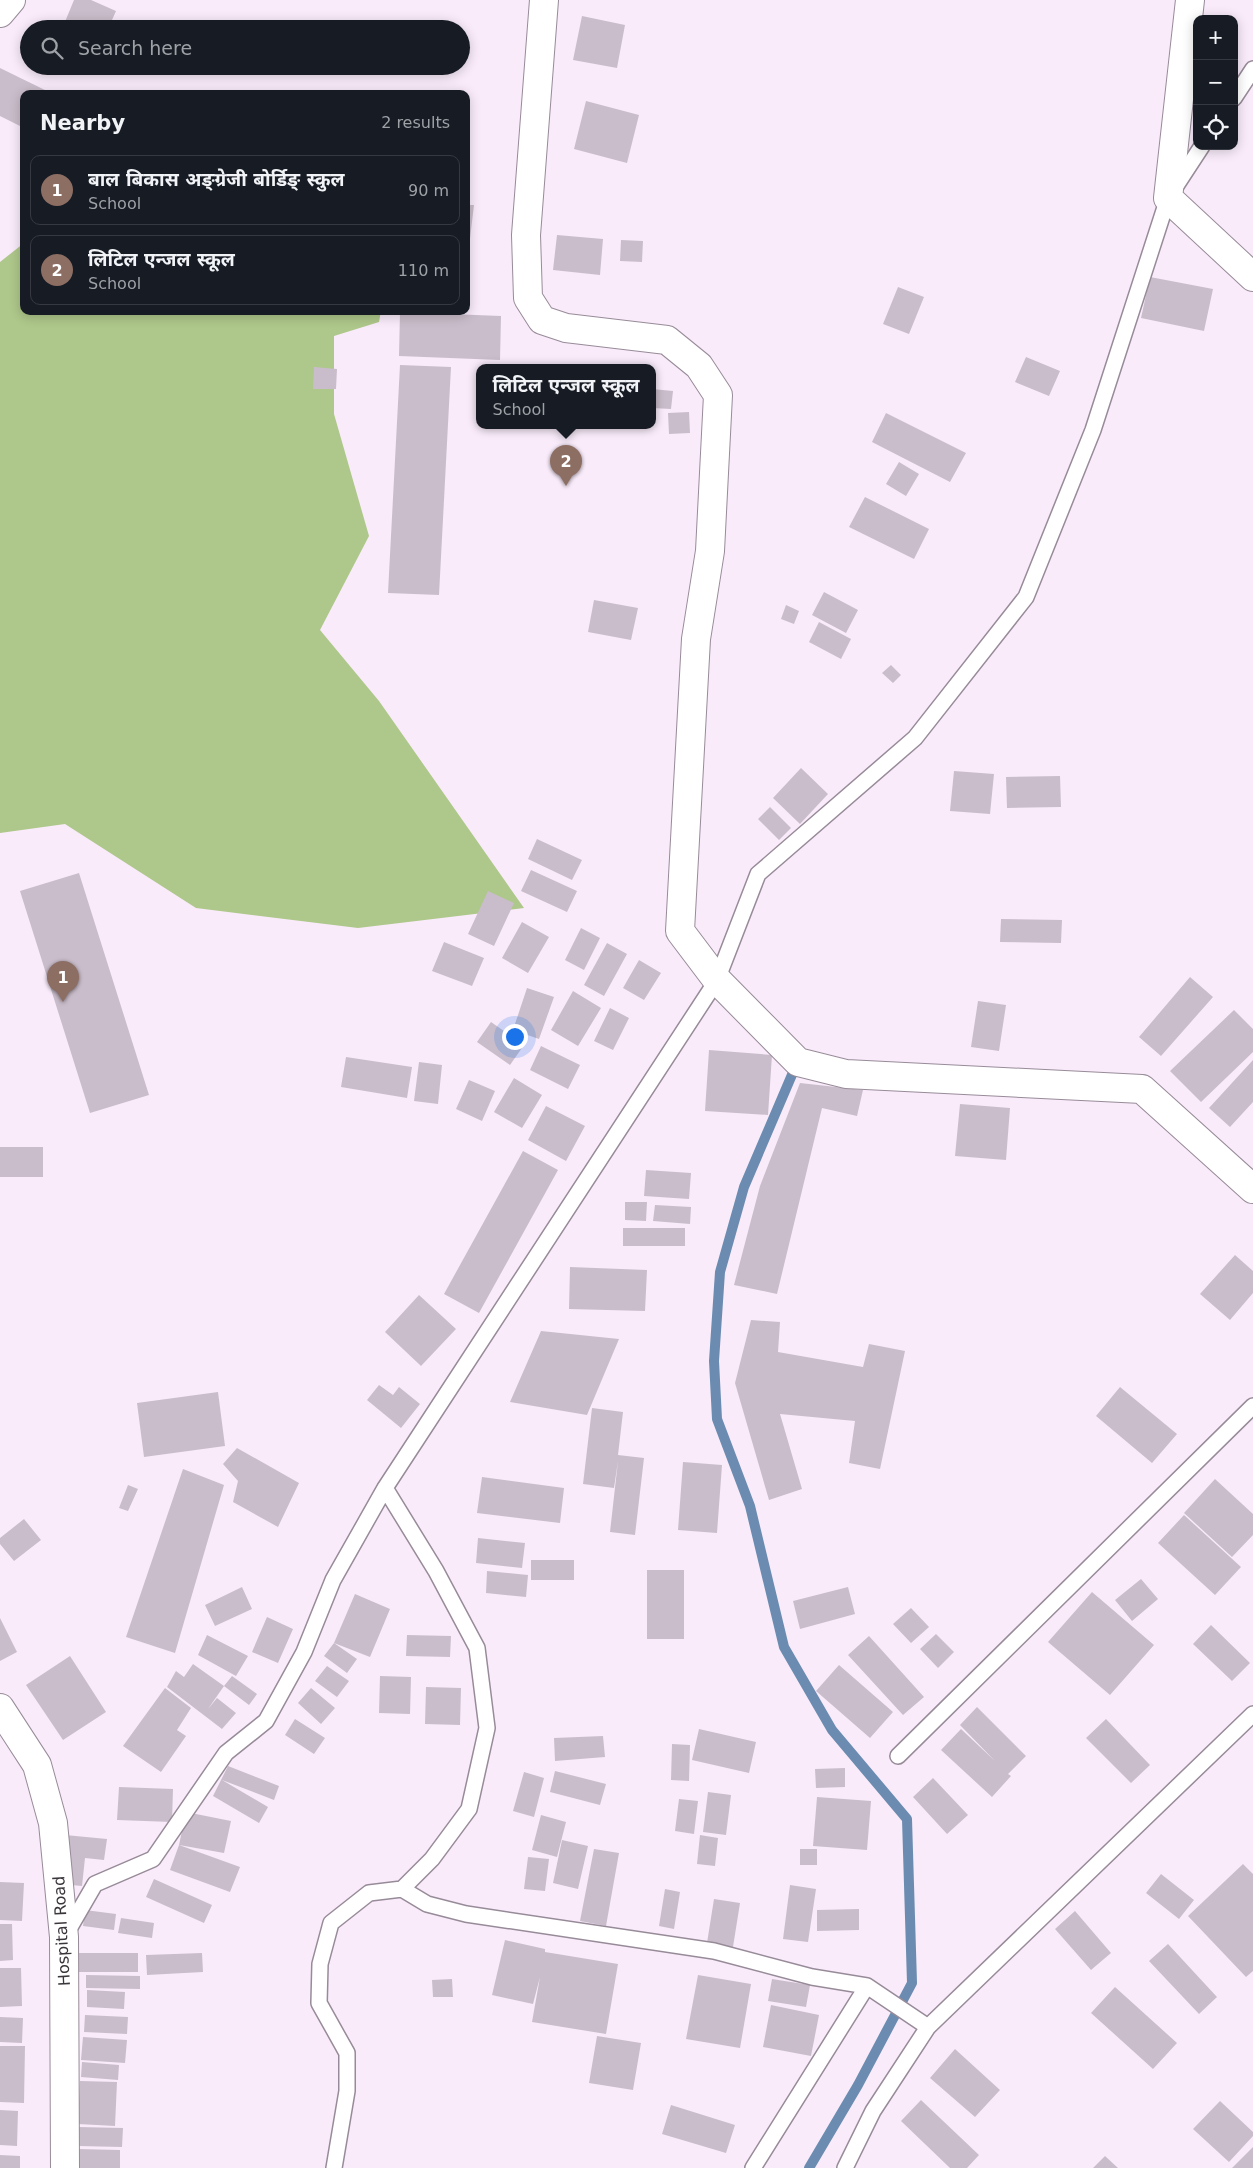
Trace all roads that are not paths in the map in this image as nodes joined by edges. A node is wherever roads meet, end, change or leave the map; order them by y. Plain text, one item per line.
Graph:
1 (11, 0) edge
2 (544, 0) edge
3 (1190, 0) edge
4 (0, 13) edge
5 (1253, 70) edge
6 (1238, 92) edge
7 (1199, 150) edge
8 (1168, 198) junction
9 (1253, 277) edge
10 (717, 980) junction
11 (1253, 1189) edge
12 (1253, 1406) edge
13 (385, 1488) junction
14 (0, 1708) edge
15 (1253, 1714) edge
16 (898, 1756) dead end
17 (402, 1889) junction
18 (64, 1937) junction
19 (866, 1986) junction
20 (928, 2027) junction
21 (65, 2168) edge
22 (334, 2168) edge
23 (753, 2168) edge
24 (844, 2168) edge

1 - 4 street
2 - 10 street
3 - 8 street
5 - 6 lane
7 - 8 lane
8 - 9 street
8 - 10 lane
10 - 11 street
10 - 13 lane
12 - 16 lane
13 - 17 lane
13 - 18 lane
14 - 18 street, Hospital Road
15 - 20 lane
17 - 19 lane
17 - 22 lane
18 - 21 street, Hospital Road
19 - 20 lane
19 - 23 lane
20 - 24 lane

